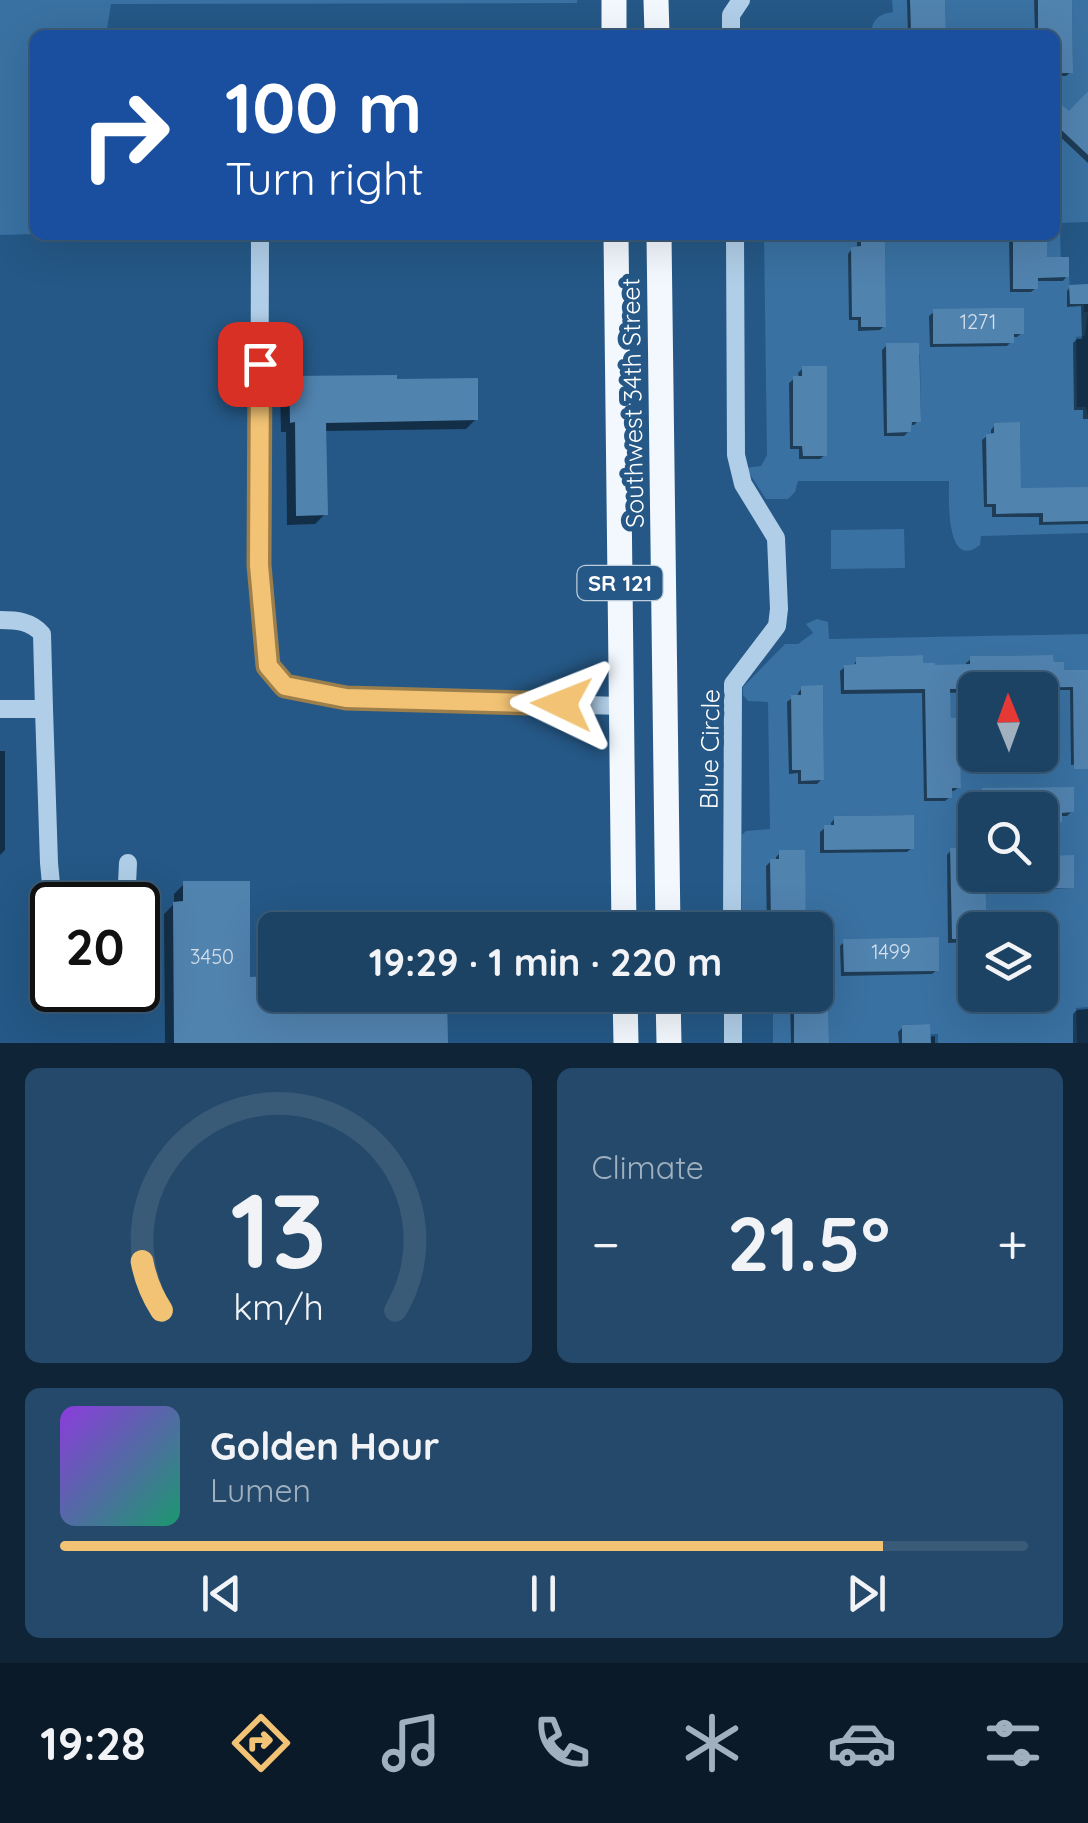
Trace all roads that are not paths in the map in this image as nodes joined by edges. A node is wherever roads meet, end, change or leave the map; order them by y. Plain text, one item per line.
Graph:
1 (614, 0) edge
2 (656, 0) edge
3 (741, 0) edge
4 (614, 30) edge
5 (657, 30) edge
6 (731, 30) edge
7 (260, 240) edge
8 (616, 240) edge
9 (659, 240) edge
10 (734, 240) edge
11 (0, 620) edge
12 (621, 706) junction
13 (0, 709) edge
14 (44, 709) junction
15 (128, 863) dead end
16 (51, 882) edge
17 (127, 882) edge
18 (624, 912) edge
19 (668, 912) edge
20 (732, 912) edge
21 (625, 1012) edge
22 (668, 1012) edge
23 (733, 1012) edge
24 (626, 1043) edge
25 (669, 1043) edge
26 (733, 1043) edge

1 - 4 main road
2 - 5 main road
3 - 6 street
7 - 12 street
8 - 12 main road, Southwest 34th Street / SR 121
9 - 19 main road, Southwest 34th Street / SR 121
10 - 20 street, Blue Circle
11 - 14 street
12 - 18 main road, Southwest 34th Street / SR 121
13 - 14 street
14 - 16 street
15 - 17 street
21 - 24 main road
22 - 25 main road
23 - 26 street

